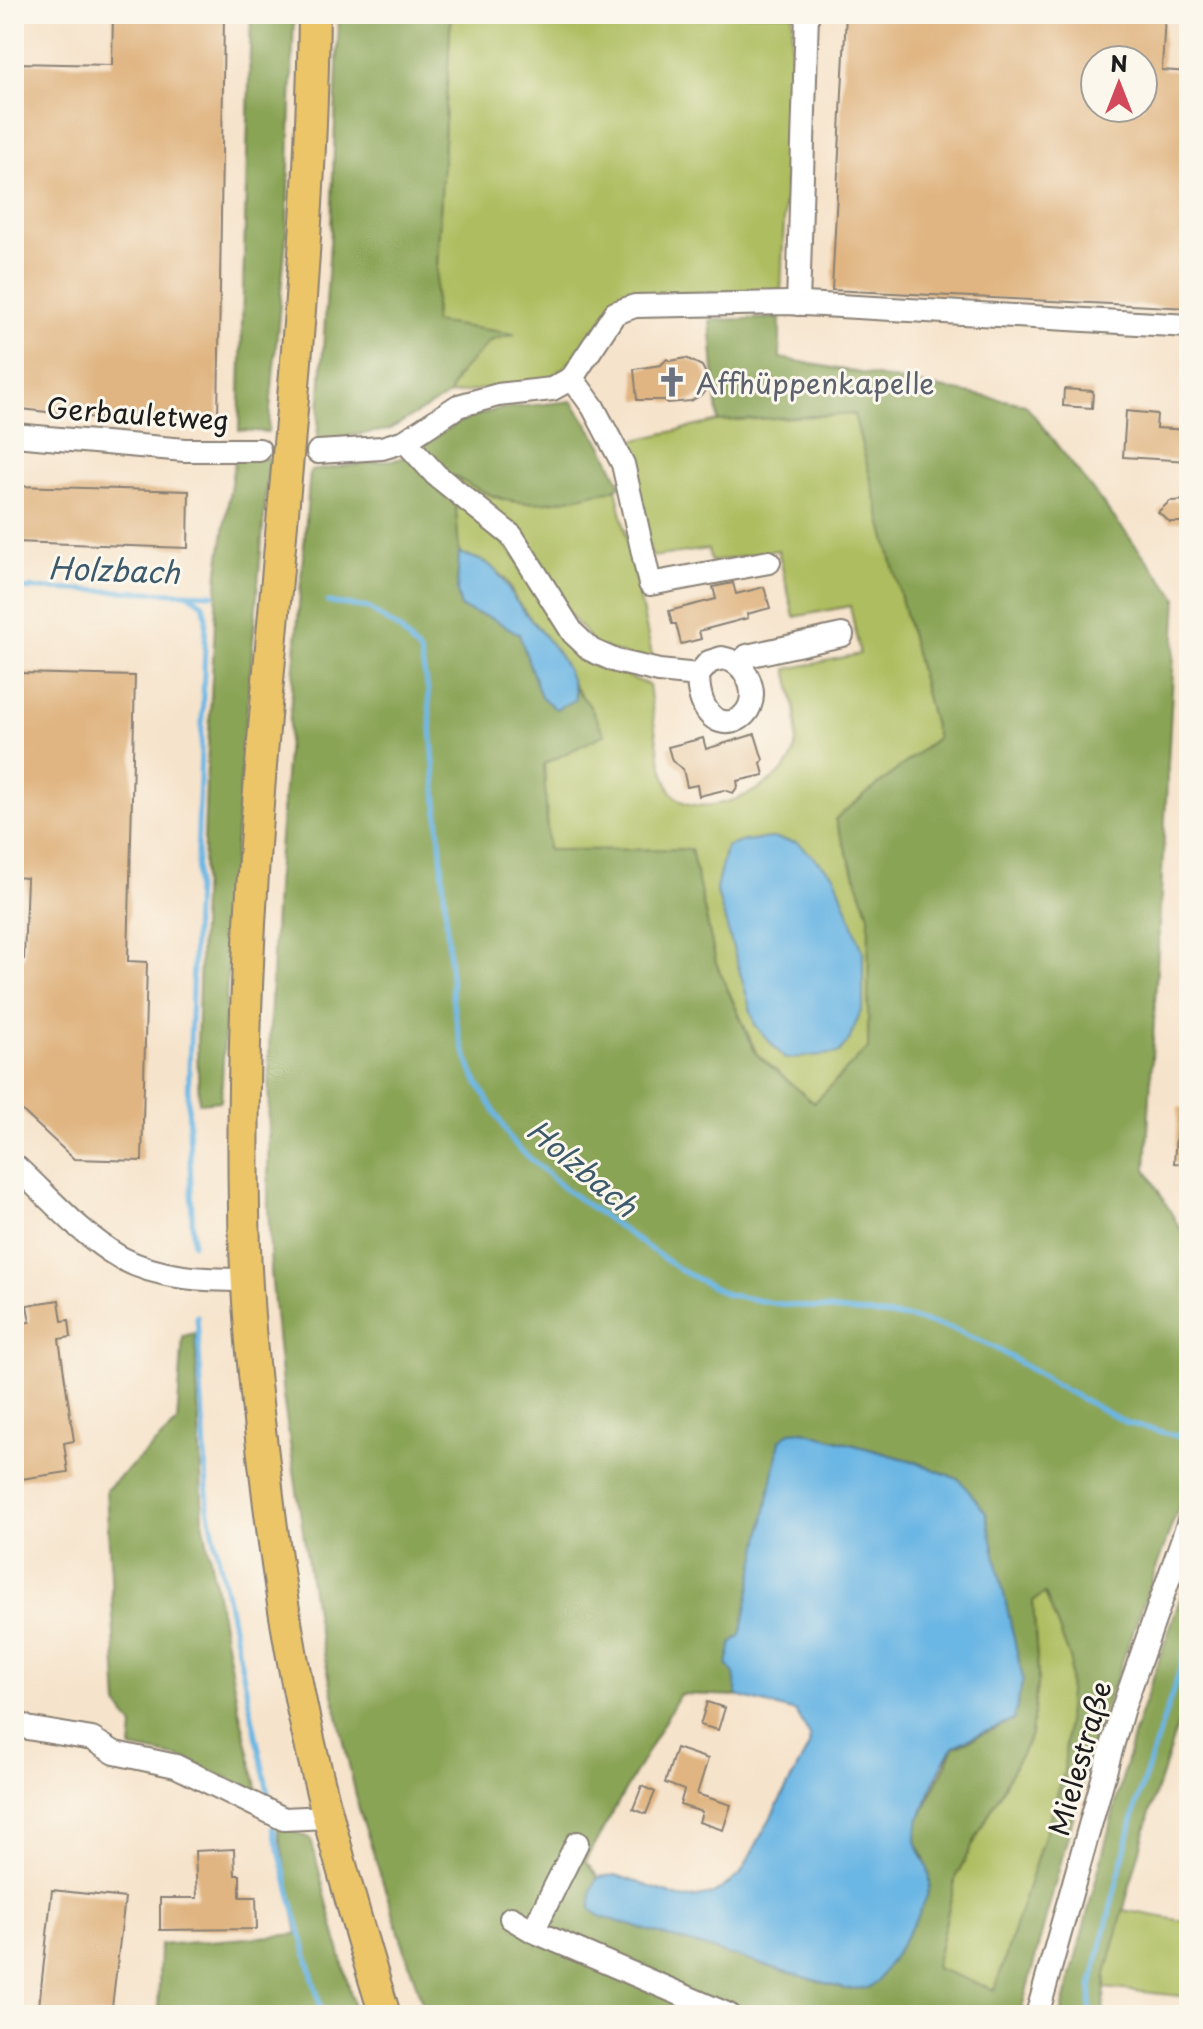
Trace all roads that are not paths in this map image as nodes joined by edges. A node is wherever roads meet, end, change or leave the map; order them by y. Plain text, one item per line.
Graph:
1 (314, 14) edge
2 (807, 14) edge
3 (792, 303) junction
4 (1189, 326) edge
5 (572, 378) junction
6 (14, 435) edge
7 (405, 441) junction
8 (259, 450) dead end
9 (318, 452) dead end
10 (769, 562) dead end
11 (842, 635) dead end
12 (739, 665) junction
13 (698, 675) junction
14 (14, 1165) edge
15 (247, 1280) junction
16 (1189, 1521) edge
17 (14, 1720) edge
18 (327, 1817) junction
19 (577, 1843) dead end
20 (511, 1918) dead end
21 (533, 1931) junction
22 (385, 2015) edge
23 (729, 2015) edge
24 (1037, 2015) edge

1 - 15 main road
2 - 3 street
3 - 4 street
3 - 5 street
5 - 7 street
5 - 10 street
6 - 8 street, Gerbauletweg
7 - 9 street
7 - 13 street
11 - 12 street
12 - 13 street
12 - 13 street
14 - 15 street
15 - 18 main road
16 - 24 street, Mielestraße
17 - 18 street
18 - 22 main road
19 - 21 street
20 - 21 street
21 - 23 street

